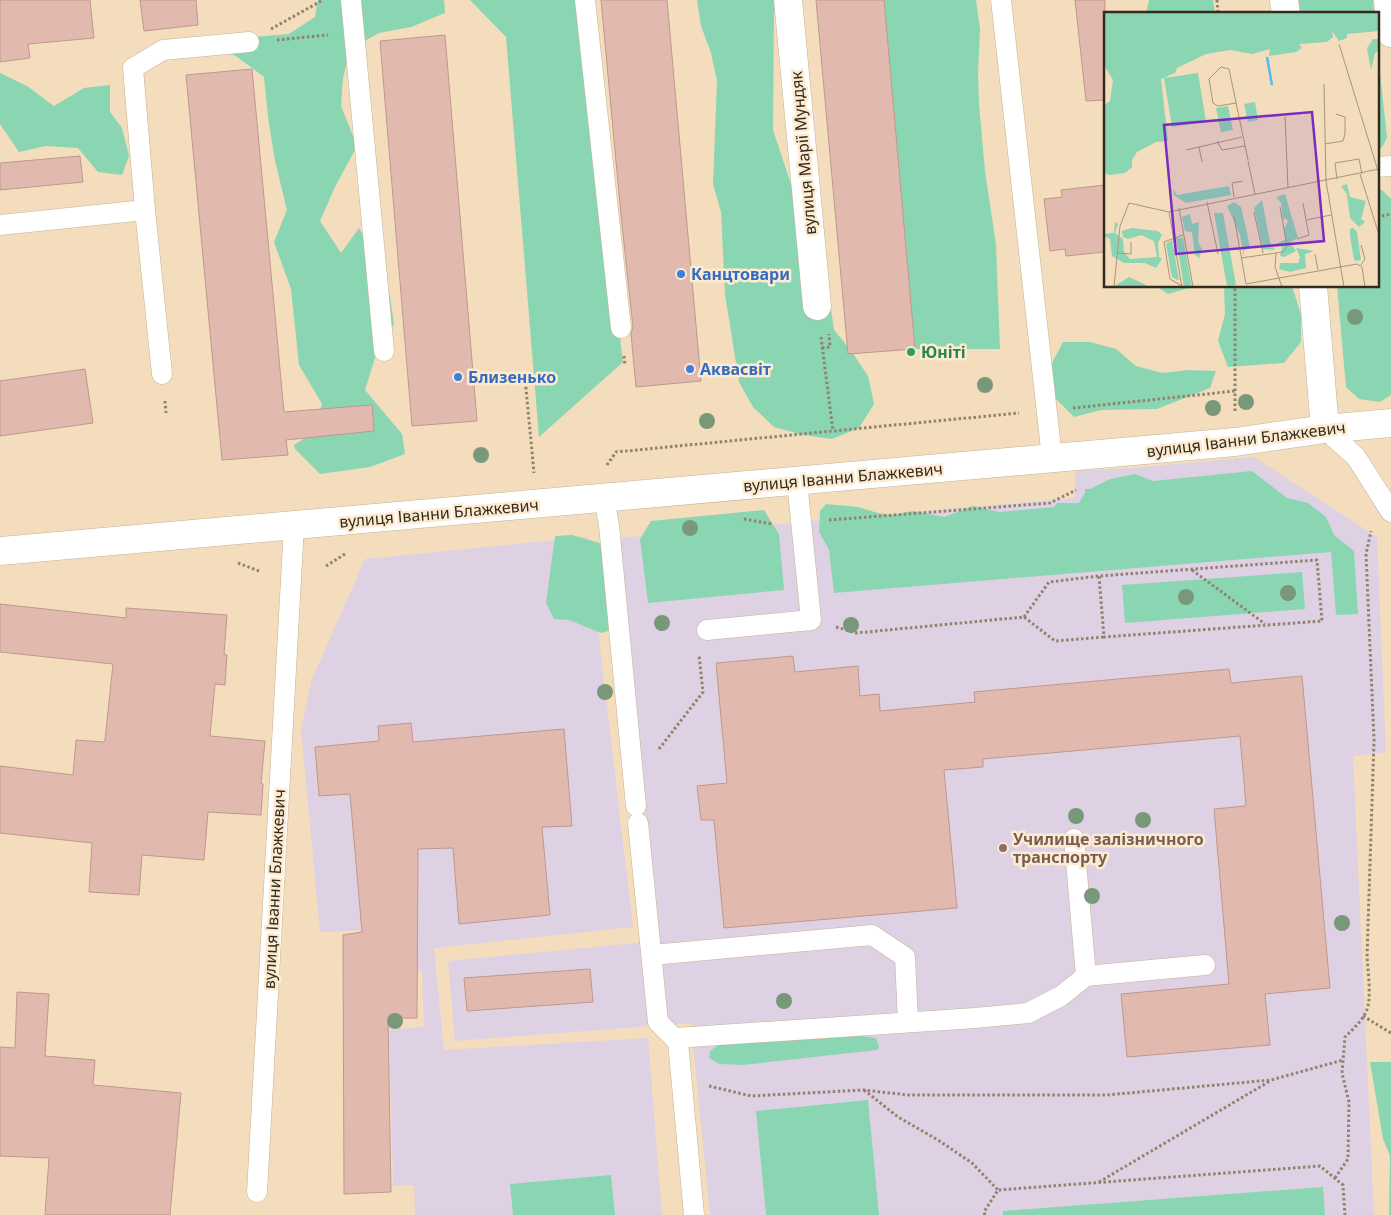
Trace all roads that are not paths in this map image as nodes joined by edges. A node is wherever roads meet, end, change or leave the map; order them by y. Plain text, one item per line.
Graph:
1 (351, 0) edge
2 (585, 0) edge
3 (788, 0) edge
4 (1001, 0) edge
5 (1388, 0) edge
6 (1391, 33) edge
7 (248, 42) road end
8 (1391, 166) edge
9 (1378, 167) edge
10 (146, 210) junction
11 (0, 225) edge
12 (1313, 288) edge
13 (817, 306) dead end
14 (622, 328) dead end
15 (384, 351) dead end
16 (162, 374) dead end
17 (1391, 423) edge
18 (1325, 429) junction
19 (1052, 458) junction
20 (797, 481) junction
21 (604, 498) junction
22 (1391, 512) edge
23 (294, 525) junction
24 (0, 551) edge
25 (707, 630) dead end
26 (1074, 839) dead end
27 (652, 955) junction
28 (1205, 965) dead end
29 (1086, 976) junction
30 (908, 1022) junction
31 (675, 1038) junction
32 (257, 1192) dead end
33 (694, 1215) edge

1 - 15 lane
2 - 14 lane
3 - 13 street, вулиця Марії Мундяк
4 - 19 lane
5 - 6 street
7 - 10 lane
8 - 9 lane
10 - 11 lane
10 - 16 lane
12 - 18 street
17 - 18 street, вулиця Іванни Блажкевич
18 - 19 street, вулиця Іванни Блажкевич
18 - 22 lane
19 - 20 street, вулиця Іванни Блажкевич
20 - 21 street, вулиця Іванни Блажкевич
20 - 25 lane
21 - 23 street, вулиця Іванни Блажкевич
21 - 27 lane
23 - 24 street, вулиця Іванни Блажкевич
23 - 32 lane, вулиця Іванни Блажкевич
26 - 29 lane
27 - 30 lane
27 - 31 lane
28 - 29 lane
29 - 30 lane
30 - 31 lane
31 - 33 lane

